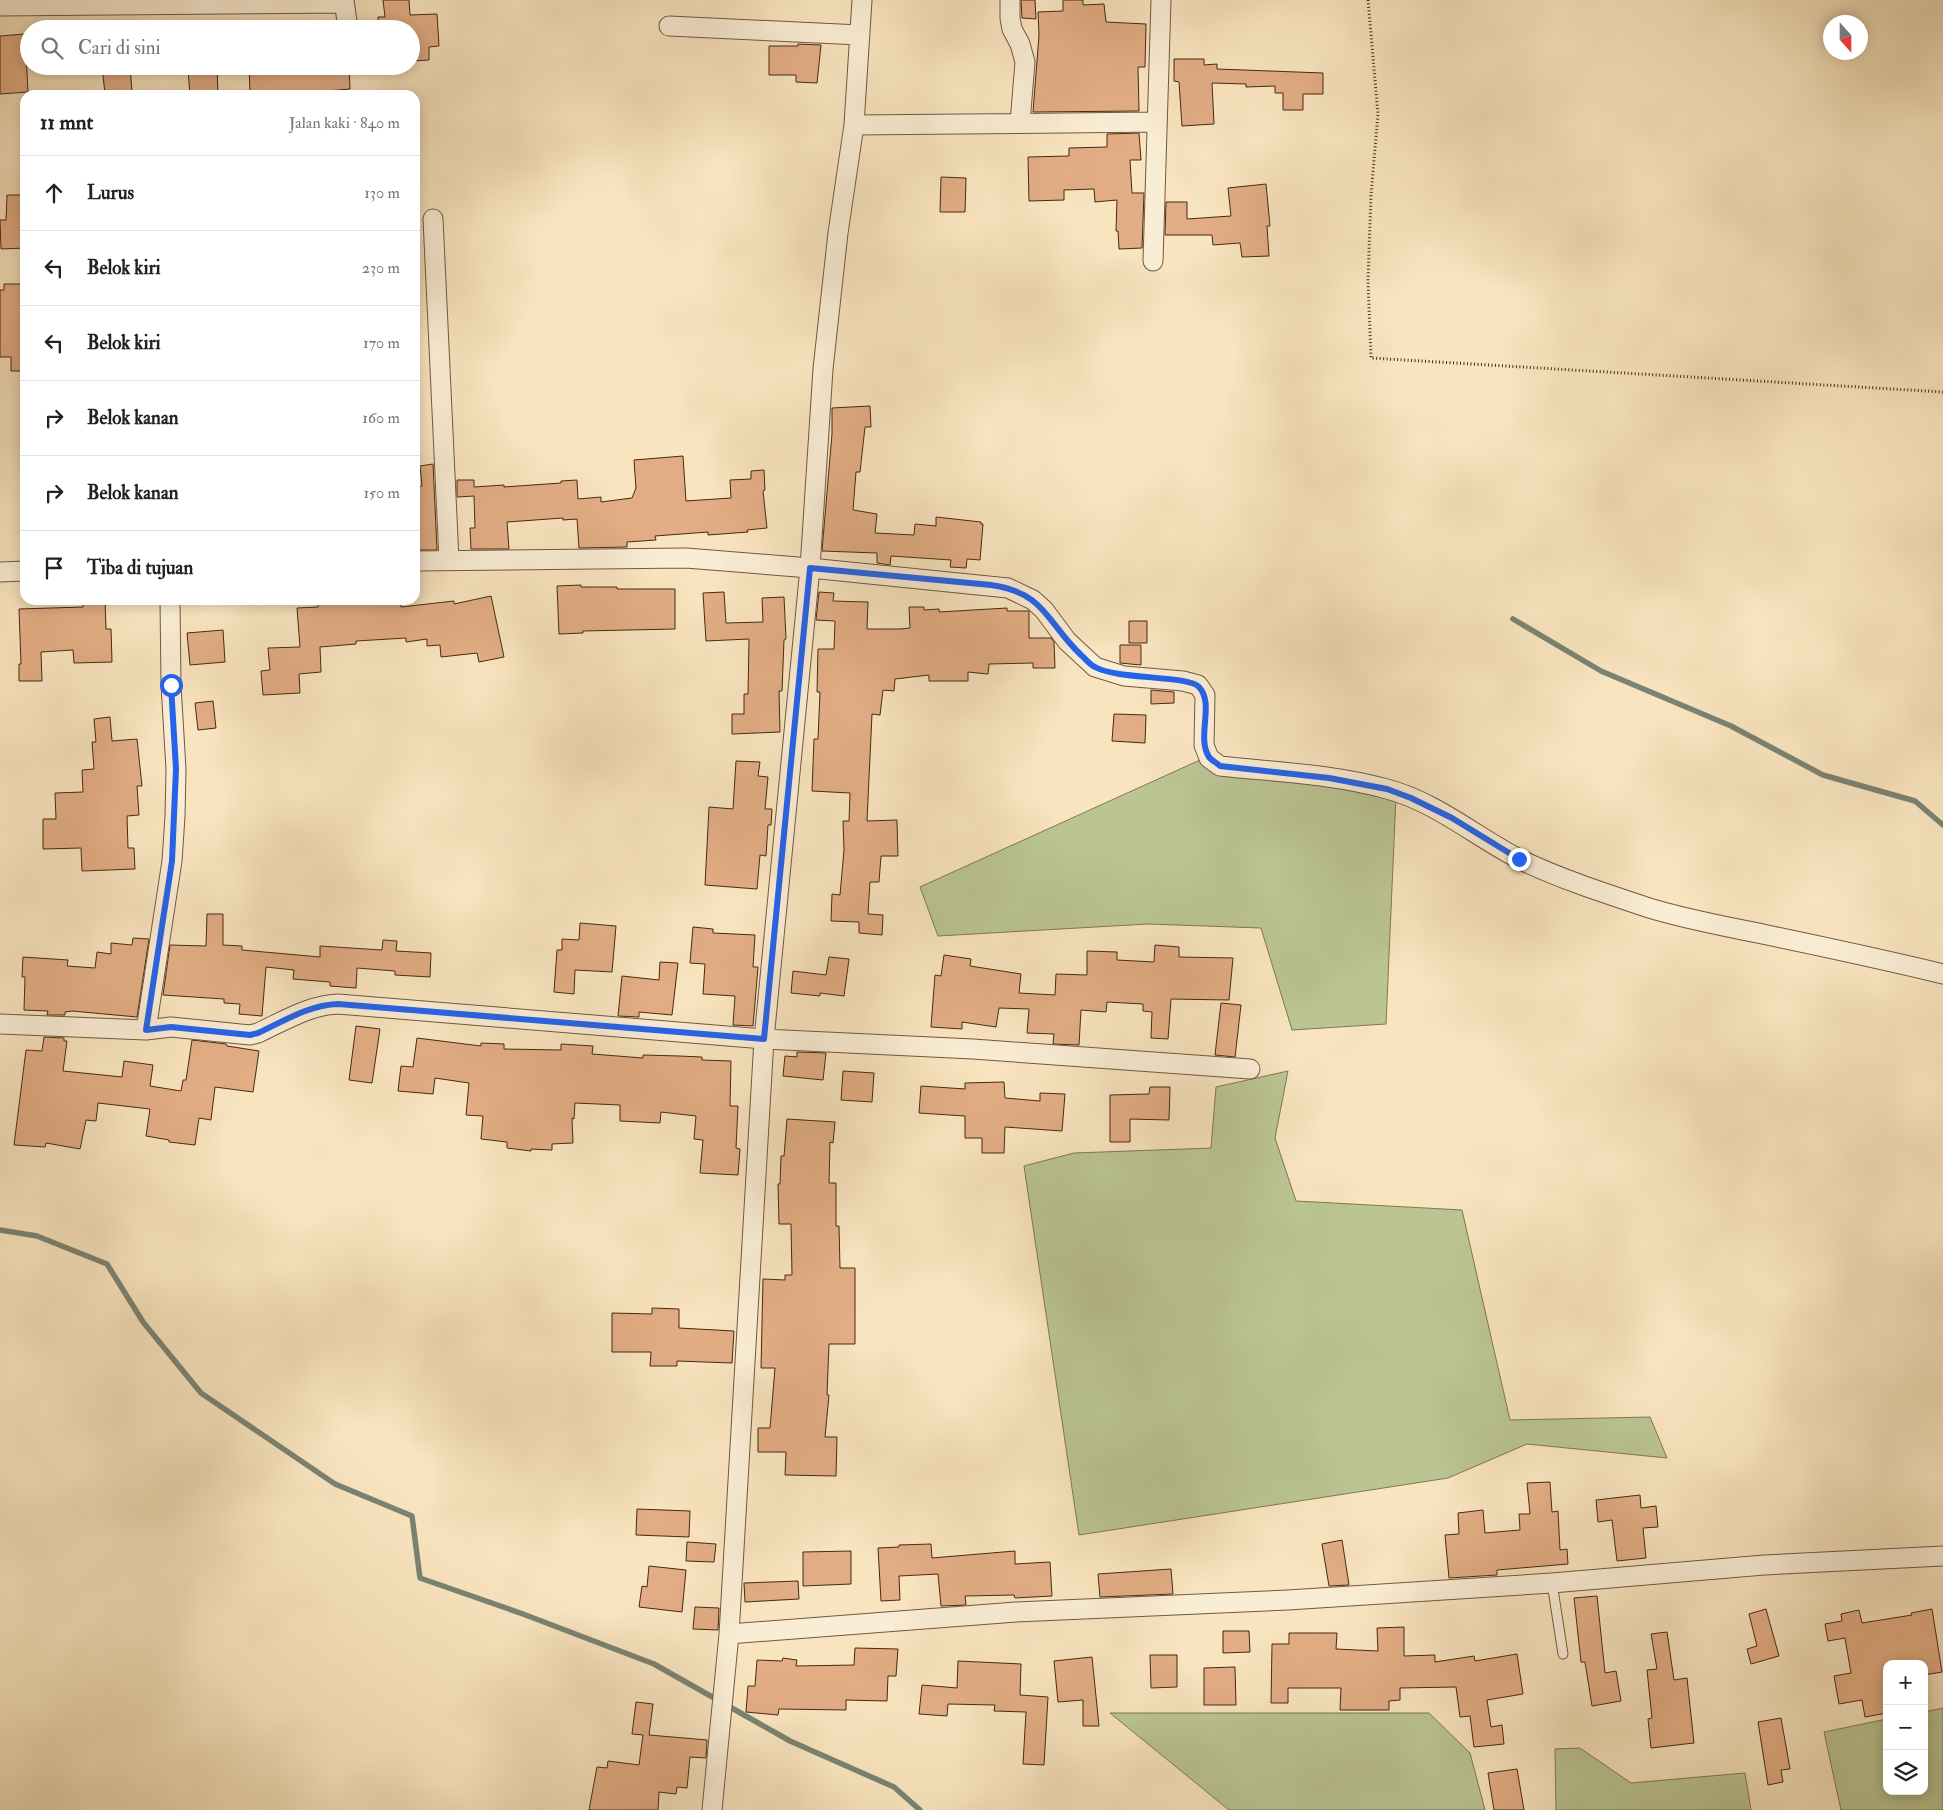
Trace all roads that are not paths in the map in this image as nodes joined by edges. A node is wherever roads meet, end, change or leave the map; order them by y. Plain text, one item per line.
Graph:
1 (862, 0) edge
2 (1010, 0) edge
3 (1161, 0) edge
4 (344, 1) edge
5 (0, 6) edge
6 (347, 20) edge
7 (669, 26) dead end
8 (860, 35) junction
9 (1157, 122) junction
10 (1020, 123) junction
11 (854, 125) junction
12 (433, 219) dead end
13 (1153, 261) dead end
14 (449, 560) junction
15 (420, 561) edge
16 (810, 568) junction
17 (20, 571) edge
18 (0, 572) edge
19 (170, 605) edge
20 (1943, 974) edge
21 (0, 1024) edge
22 (146, 1030) junction
23 (764, 1039) junction
24 (1250, 1069) dead end
25 (1943, 1556) edge
26 (1552, 1583) junction
27 (729, 1634) junction
28 (1562, 1654) dead end
29 (712, 1810) edge

1 - 8 street
2 - 10 street
3 - 9 street
4 - 5 street
4 - 6 street
7 - 8 street
8 - 11 street
9 - 10 street
9 - 13 street
10 - 11 street
11 - 16 street
12 - 14 street
14 - 15 street
14 - 16 street
16 - 20 street
16 - 23 street
17 - 18 street
19 - 22 street
21 - 22 street
22 - 23 street
23 - 24 street
23 - 27 street
25 - 26 street
26 - 27 street
26 - 28 lane
27 - 29 street

